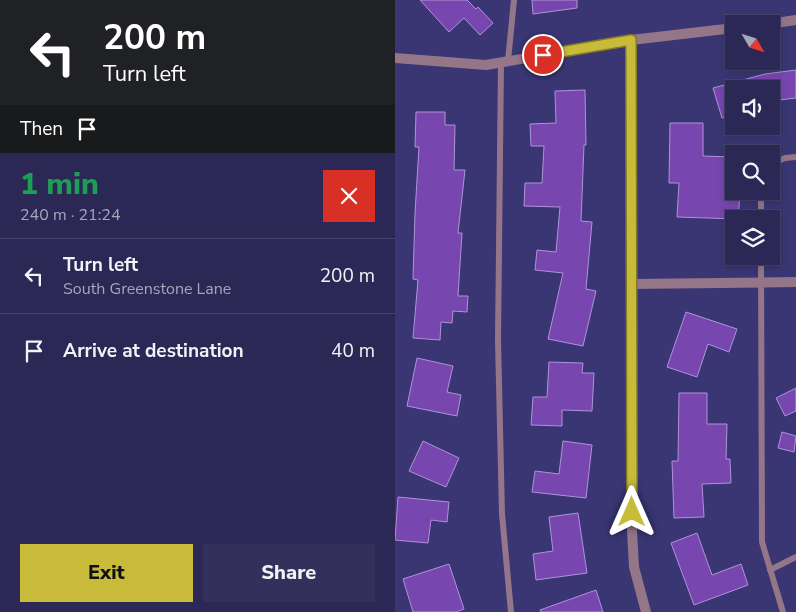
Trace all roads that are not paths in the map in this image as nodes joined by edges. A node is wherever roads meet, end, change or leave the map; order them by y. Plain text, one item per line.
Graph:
1 (514, 0) edge
2 (796, 20) edge
3 (780, 22) edge
4 (725, 29) edge
5 (631, 40) junction
6 (395, 58) edge
7 (505, 62) junction
8 (796, 157) edge
9 (780, 160) edge
10 (761, 265) edge
11 (761, 282) junction
12 (796, 282) edge
13 (631, 284) junction
14 (796, 557) edge
15 (770, 570) junction
16 (511, 612) edge
17 (646, 612) edge
18 (783, 612) edge

1 - 7 lane
2 - 3 street
4 - 5 street
5 - 7 street
5 - 13 street
6 - 7 street
7 - 16 lane
8 - 9 lane
10 - 11 lane
11 - 12 street
11 - 13 street
11 - 15 lane
13 - 17 street
14 - 15 lane
15 - 18 lane

